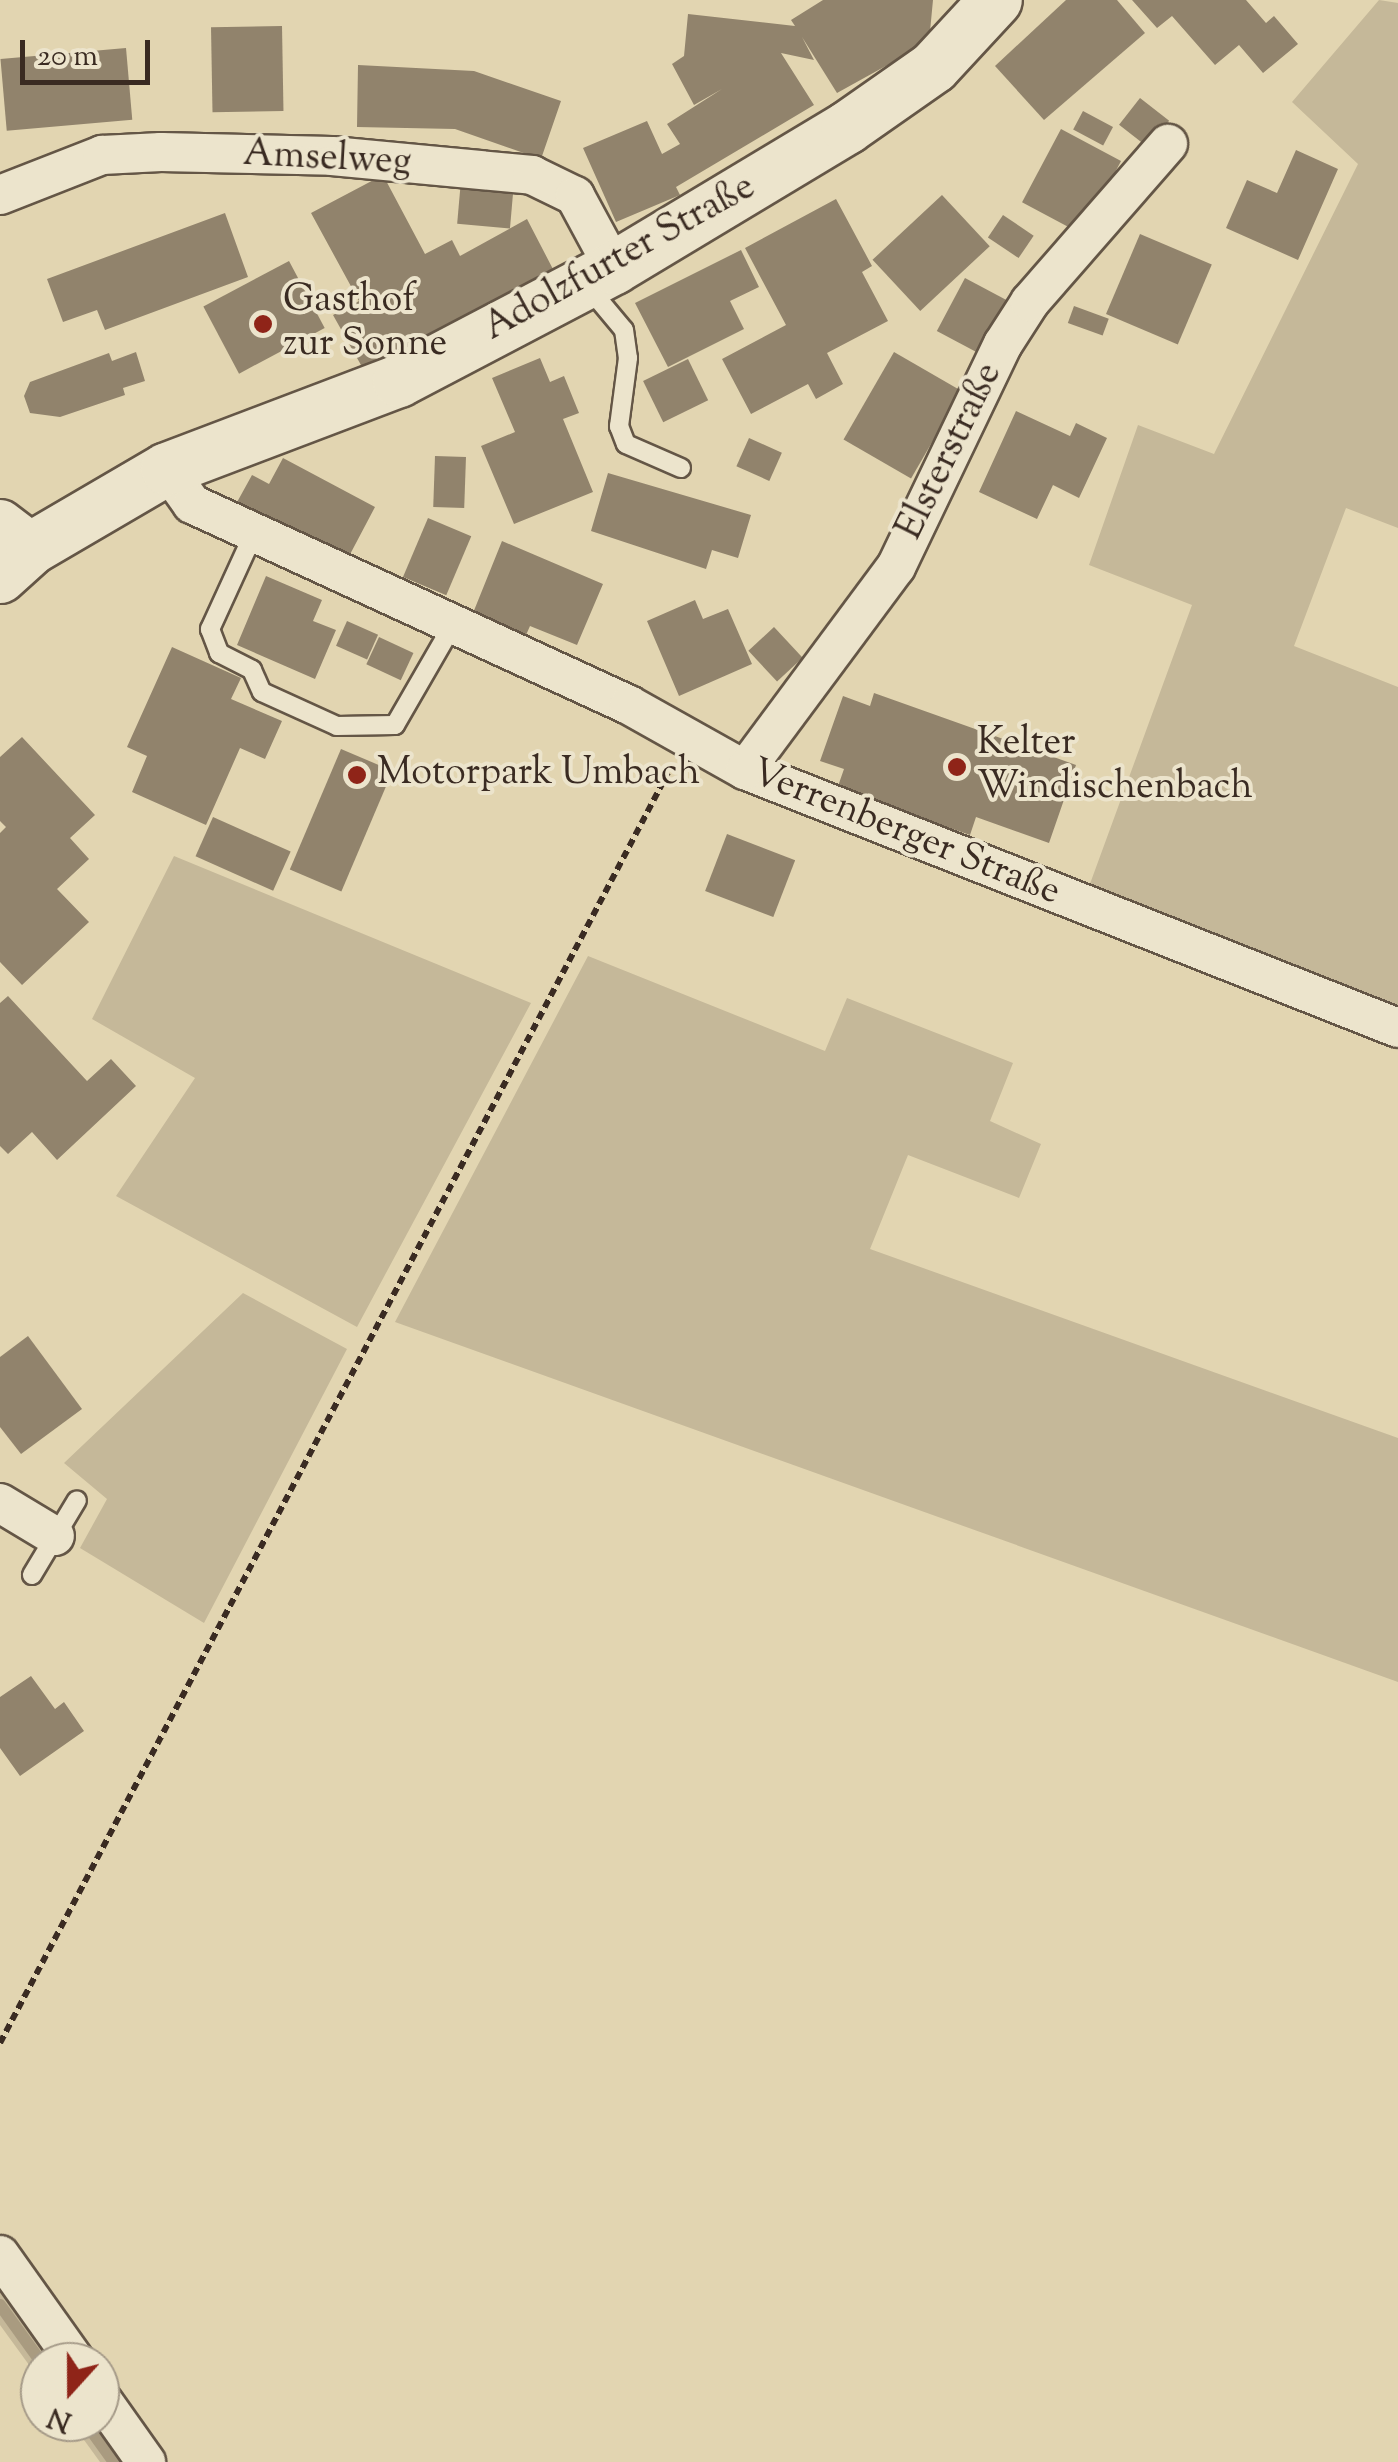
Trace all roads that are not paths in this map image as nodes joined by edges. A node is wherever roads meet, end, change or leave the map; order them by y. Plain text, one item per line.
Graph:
1 (996, 0) edge
2 (1168, 144) dead end
3 (0, 194) edge
4 (599, 275) junction
5 (681, 468) dead end
6 (167, 469) junction
7 (254, 533) junction
8 (11, 550) edge
9 (451, 628) junction
10 (745, 770) junction
11 (1398, 1028) edge
12 (77, 1500) dead end
13 (0, 1503) edge
14 (55, 1536) junction
15 (32, 1575) dead end
16 (0, 2255) edge
17 (62, 2342) edge
18 (120, 2425) edge
19 (146, 2462) edge

1 - 4 main road, Adolzfurter Straße
2 - 10 street, Elsterstraße
3 - 4 street, Amselweg
4 - 5 lane
4 - 6 main road, Adolzfurter Straße
6 - 7 street, Verrenberger Straße
6 - 8 main road, Adolzfurter Straße
7 - 9 street, Verrenberger Straße
7 - 9 lane
9 - 10 street, Verrenberger Straße
10 - 11 street, Verrenberger Straße
12 - 14 lane
13 - 14 street
14 - 15 lane
16 - 17 street
18 - 19 street

